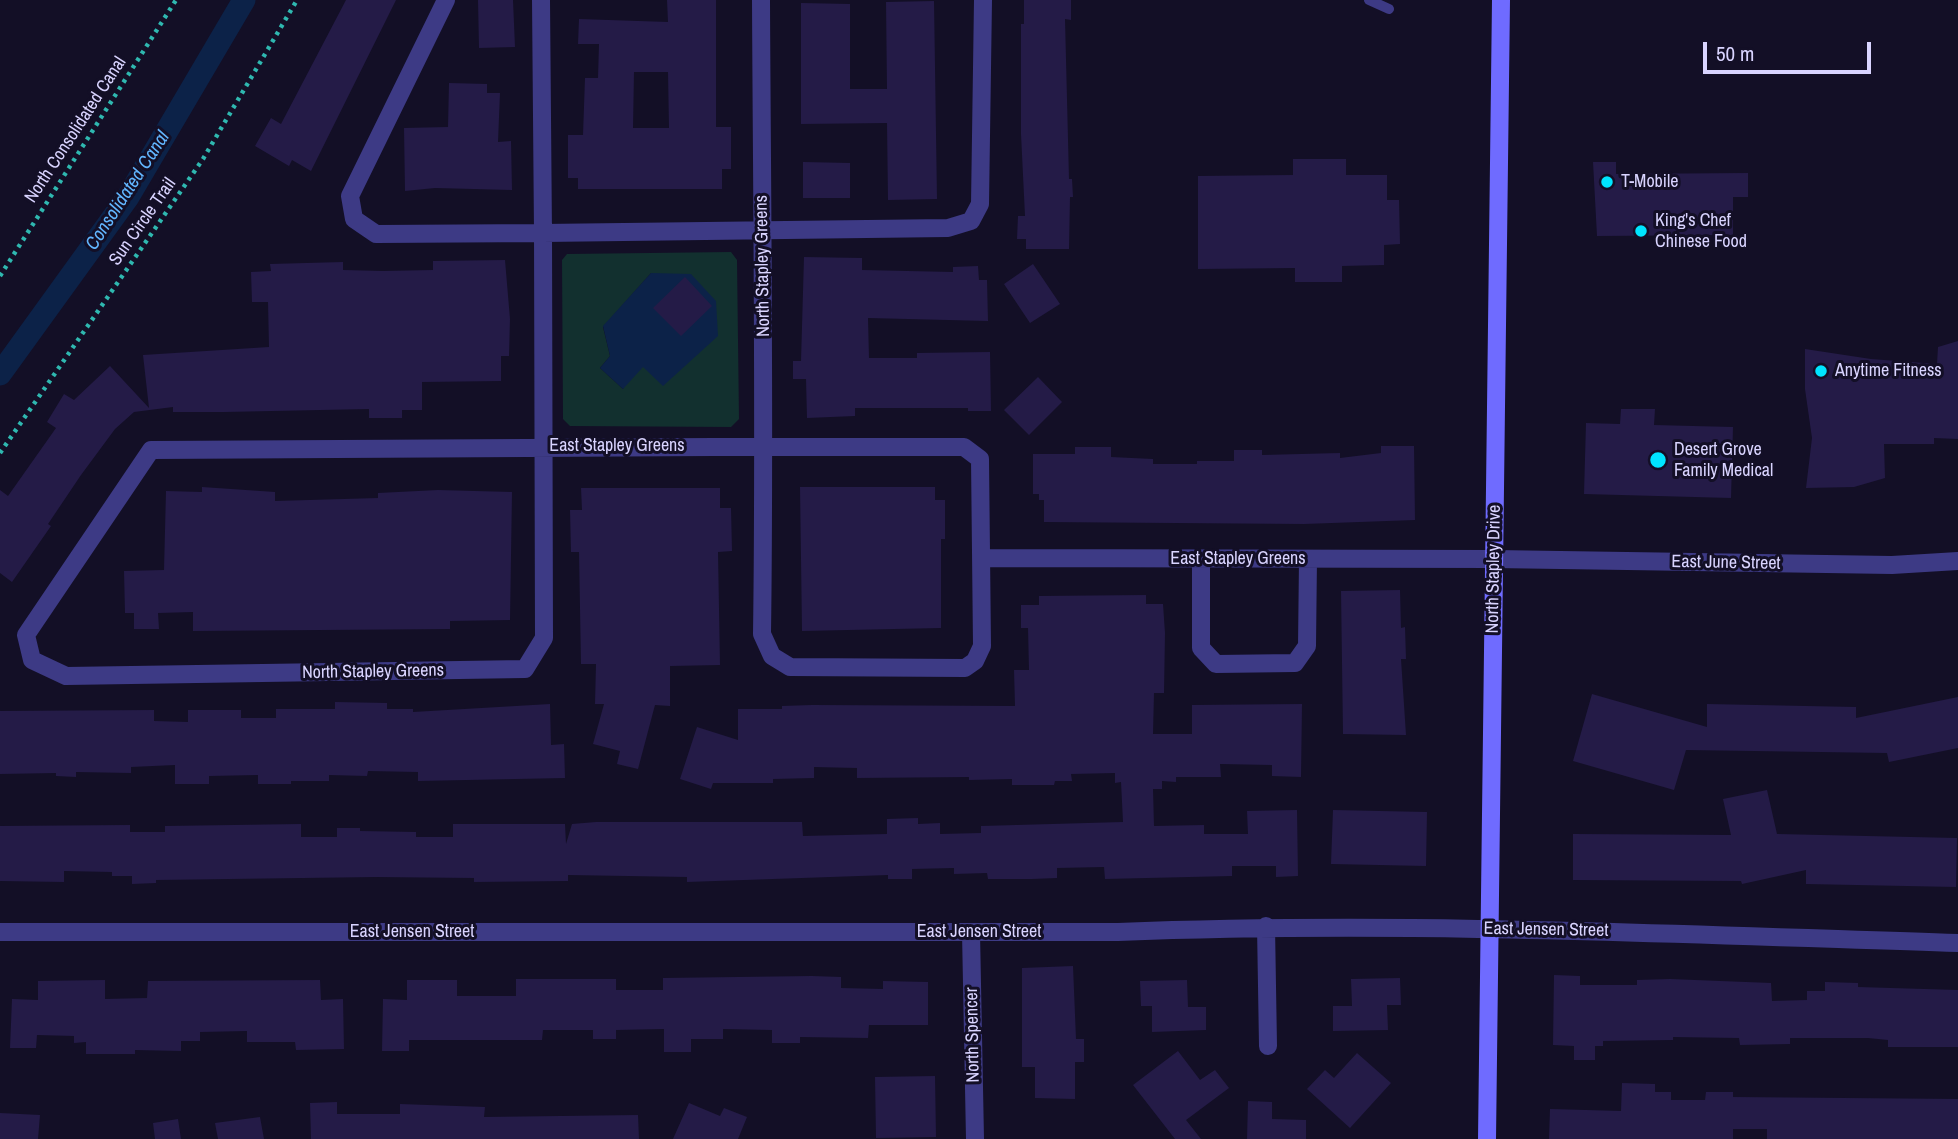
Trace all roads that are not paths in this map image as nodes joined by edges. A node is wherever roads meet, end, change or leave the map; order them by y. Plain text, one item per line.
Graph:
1 (446, 0) edge
2 (541, 0) edge
3 (761, 0) edge
4 (983, 0) edge
5 (1369, 0) edge
6 (1501, 0) edge
7 (1389, 9) dead end
8 (762, 231) junction
9 (543, 233) junction
10 (545, 446) junction
11 (765, 446) junction
12 (151, 450) joint
13 (981, 558) junction
14 (1201, 558) junction
15 (1308, 559) junction
16 (1494, 559) junction
17 (1958, 561) edge
18 (772, 656) joint
19 (1266, 926) junction
20 (1490, 928) junction
21 (0, 932) edge
22 (971, 932) junction
23 (1958, 943) edge
24 (1268, 1046) dead end
25 (975, 1139) edge
26 (1487, 1139) edge

1 - 9 street
2 - 9 street
3 - 8 street, North Stapley Greens
4 - 8 street
5 - 7 lane
6 - 16 main road, North Stapley Drive
8 - 9 street
8 - 11 street, North Stapley Greens
9 - 10 street, North Stapley Greens
10 - 11 street, East Stapley Greens
10 - 12 street, East Stapley Greens
10 - 12 street, North Stapley Greens
11 - 13 street, East Stapley Greens
11 - 18 street, North Stapley Greens
13 - 14 street, East Stapley Greens
13 - 18 street, East Stapley Greens
14 - 15 street, East Stapley Greens
14 - 15 street
15 - 16 street, East Stapley Greens
16 - 17 street, East June Street
16 - 20 main road, North Stapley Drive
19 - 20 street, East Jensen Street
19 - 22 street, East Jensen Street
19 - 24 street
20 - 23 street, East Jensen Street
20 - 26 main road, North Stapley Drive
21 - 22 street, East Jensen Street
22 - 25 street, North Spencer

